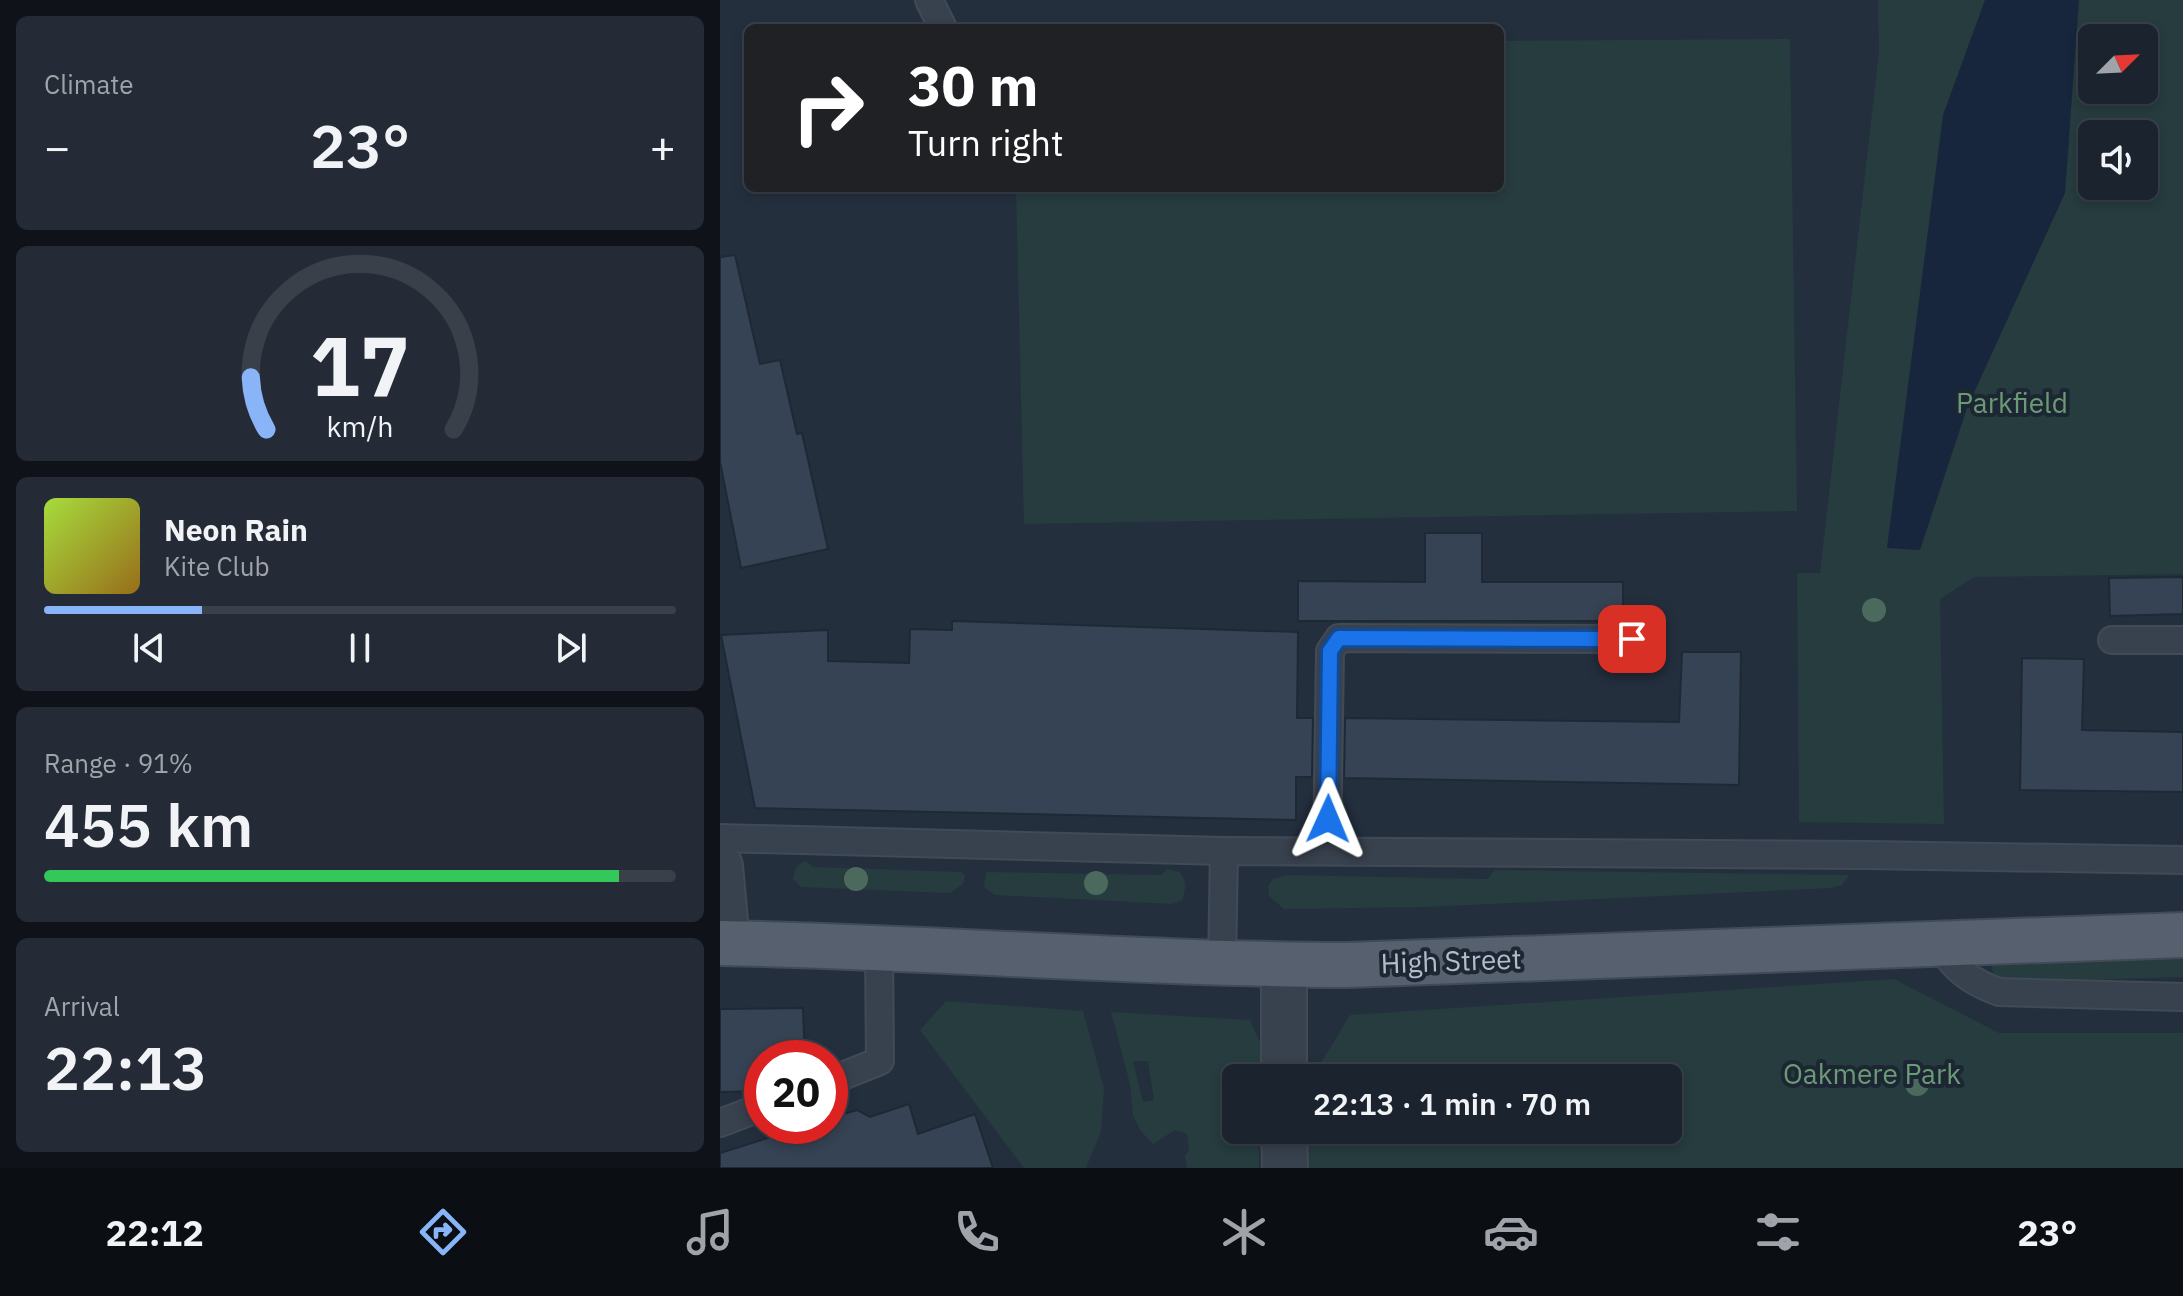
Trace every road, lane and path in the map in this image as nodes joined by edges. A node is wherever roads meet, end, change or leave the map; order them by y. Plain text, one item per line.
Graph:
1 (929, 0) edge
2 (941, 24) edge
3 (1632, 639) dead end
4 (2112, 640) dead end
5 (2183, 640) edge
6 (720, 838) edge
7 (1327, 850) junction
8 (1224, 851) junction
9 (2183, 860) edge
10 (720, 866) edge
11 (2183, 935) edge
12 (723, 943) edge
13 (1938, 944) junction
14 (879, 948) junction
15 (1222, 965) junction
16 (1284, 965) junction
17 (2183, 997) edge
18 (1284, 1064) edge
19 (848, 1074) edge
20 (744, 1114) edge
21 (720, 1123) edge
22 (1284, 1144) edge
23 (1285, 1168) edge

1 - 2 lane
3 - 7 lane
4 - 5 lane
6 - 8 lane
7 - 8 lane
7 - 9 lane
8 - 15 lane
10 - 12 street
11 - 13 main road, High Street
12 - 14 main road, High Street
13 - 16 main road, High Street
13 - 17 lane
14 - 15 main road, High Street
14 - 19 lane
15 - 16 main road, High Street
16 - 18 street
20 - 21 lane
22 - 23 street

